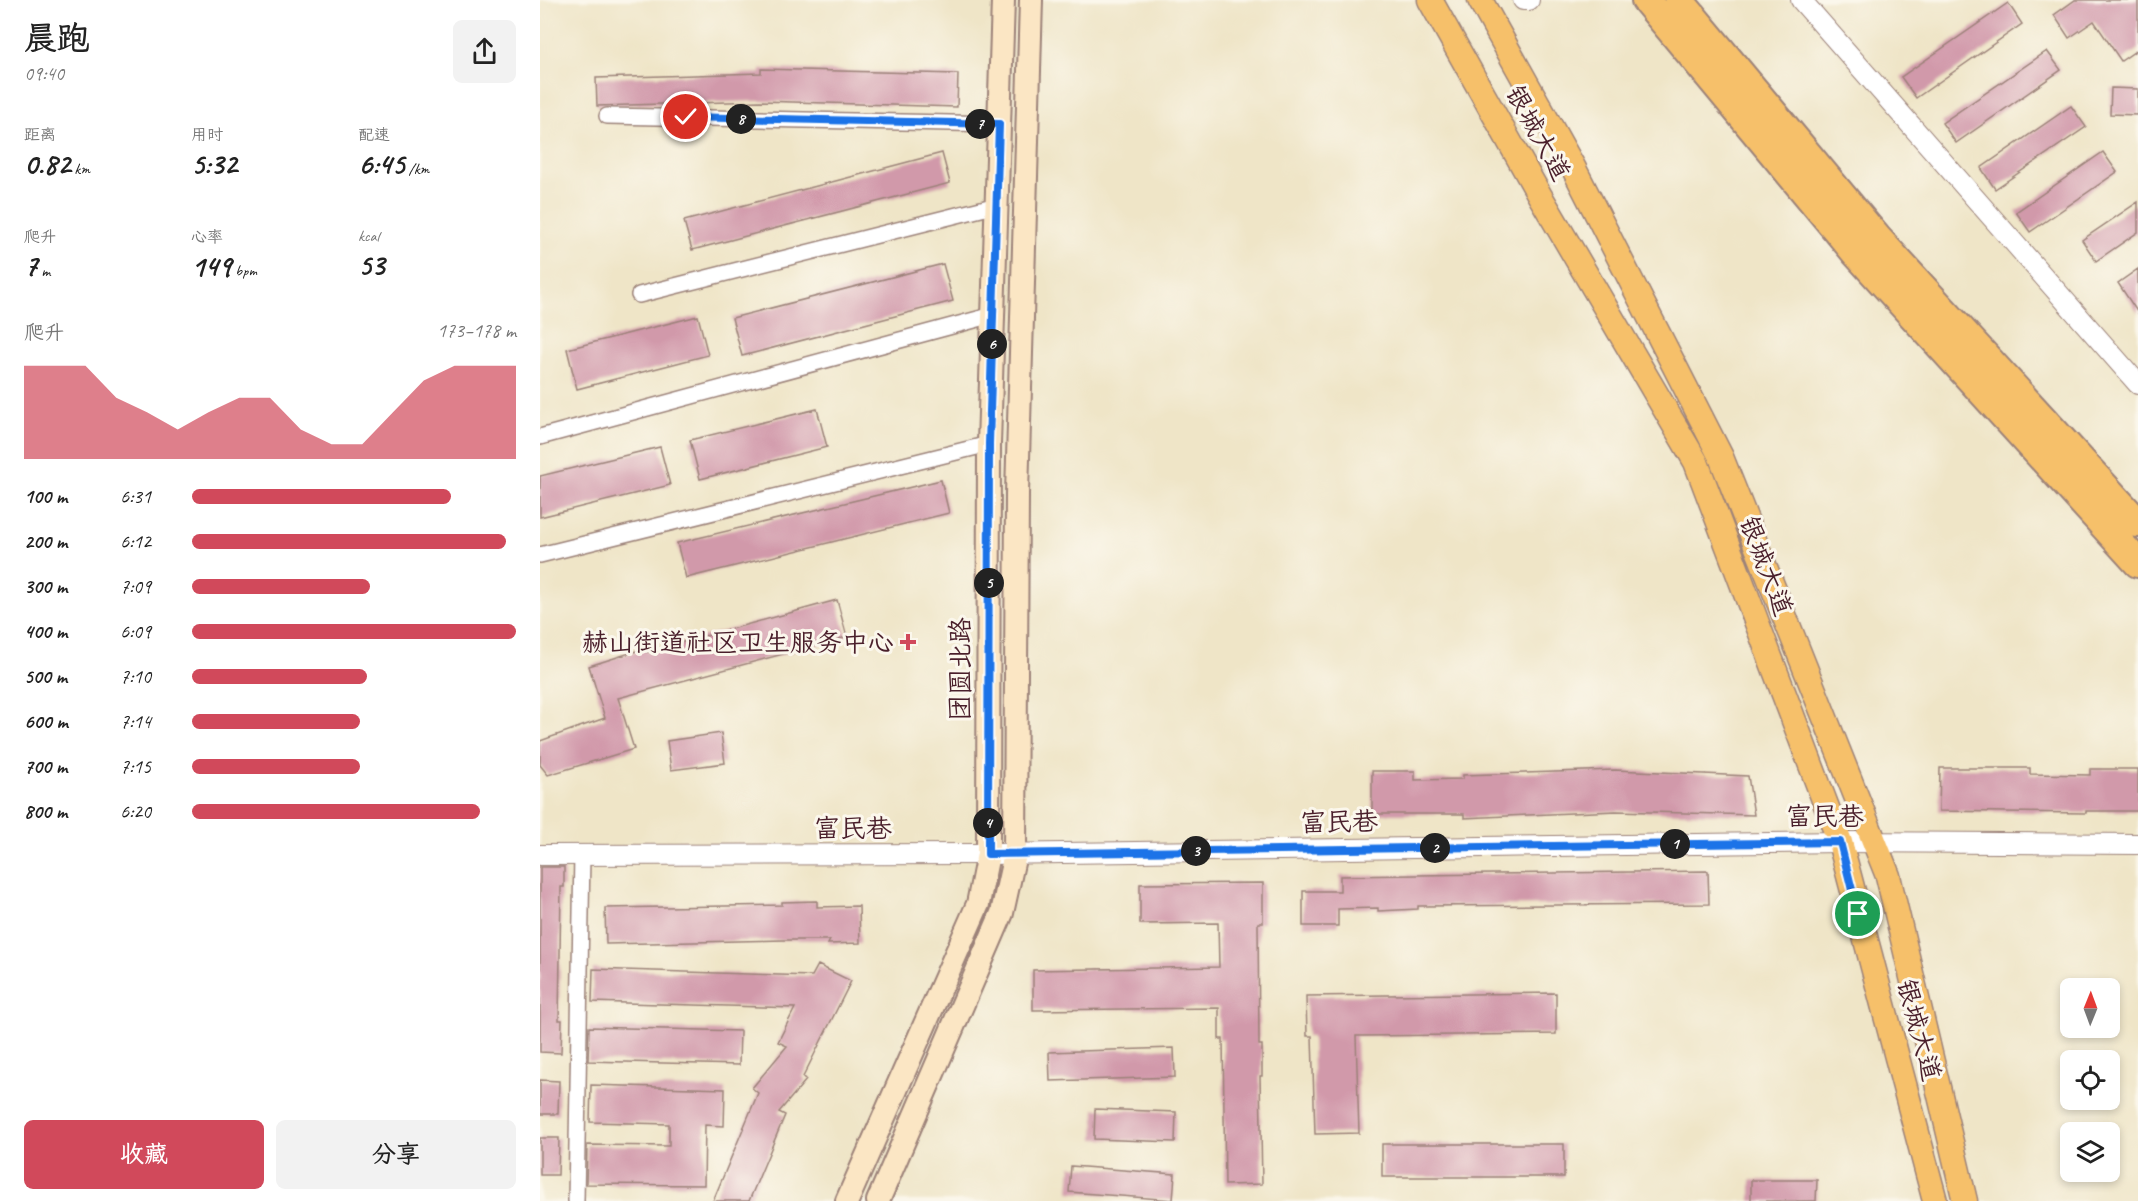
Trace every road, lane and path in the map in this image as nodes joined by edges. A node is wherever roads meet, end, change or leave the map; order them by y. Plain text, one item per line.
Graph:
1 (1003, 0) edge
2 (1031, 0) edge
3 (1430, 0) edge
4 (1480, 0) edge
5 (1523, 0) edge
6 (1529, 0) edge
7 (1646, 0) edge
8 (1679, 0) edge
9 (1801, 0) edge
10 (607, 116) dead end
11 (999, 124) junction
12 (997, 205) junction
13 (639, 295) dead end
14 (993, 315) junction
15 (2138, 384) edge
16 (540, 437) edge
17 (989, 444) junction
18 (2138, 524) edge
19 (540, 555) edge
20 (2138, 563) edge
21 (1840, 842) junction
22 (1876, 843) junction
23 (2138, 844) edge
24 (988, 854) junction
25 (1015, 854) junction
26 (540, 855) edge
27 (582, 855) junction
28 (576, 1201) edge
29 (847, 1201) edge
30 (878, 1201) edge
31 (1935, 1201) edge
32 (1965, 1201) edge

1 - 11 main road, 团圆北路
2 - 25 main road
3 - 21 main road, 银城大道
4 - 22 main road, 银城大道
5 - 6 street
7 - 20 highway
8 - 18 highway
9 - 15 street
10 - 11 street
11 - 12 main road, 团圆北路
12 - 13 street
12 - 14 main road, 团圆北路
14 - 16 street
14 - 17 main road, 团圆北路
17 - 19 street
17 - 24 main road, 团圆北路
21 - 22 street, 富民巷
21 - 25 street, 富民巷
21 - 31 main road, 银城大道
22 - 23 street, 富民巷
22 - 32 main road, 银城大道
24 - 25 street, 富民巷
24 - 27 street, 富民巷
24 - 29 main road, 团圆北路
25 - 30 main road
26 - 27 street, 富民巷
27 - 28 street

